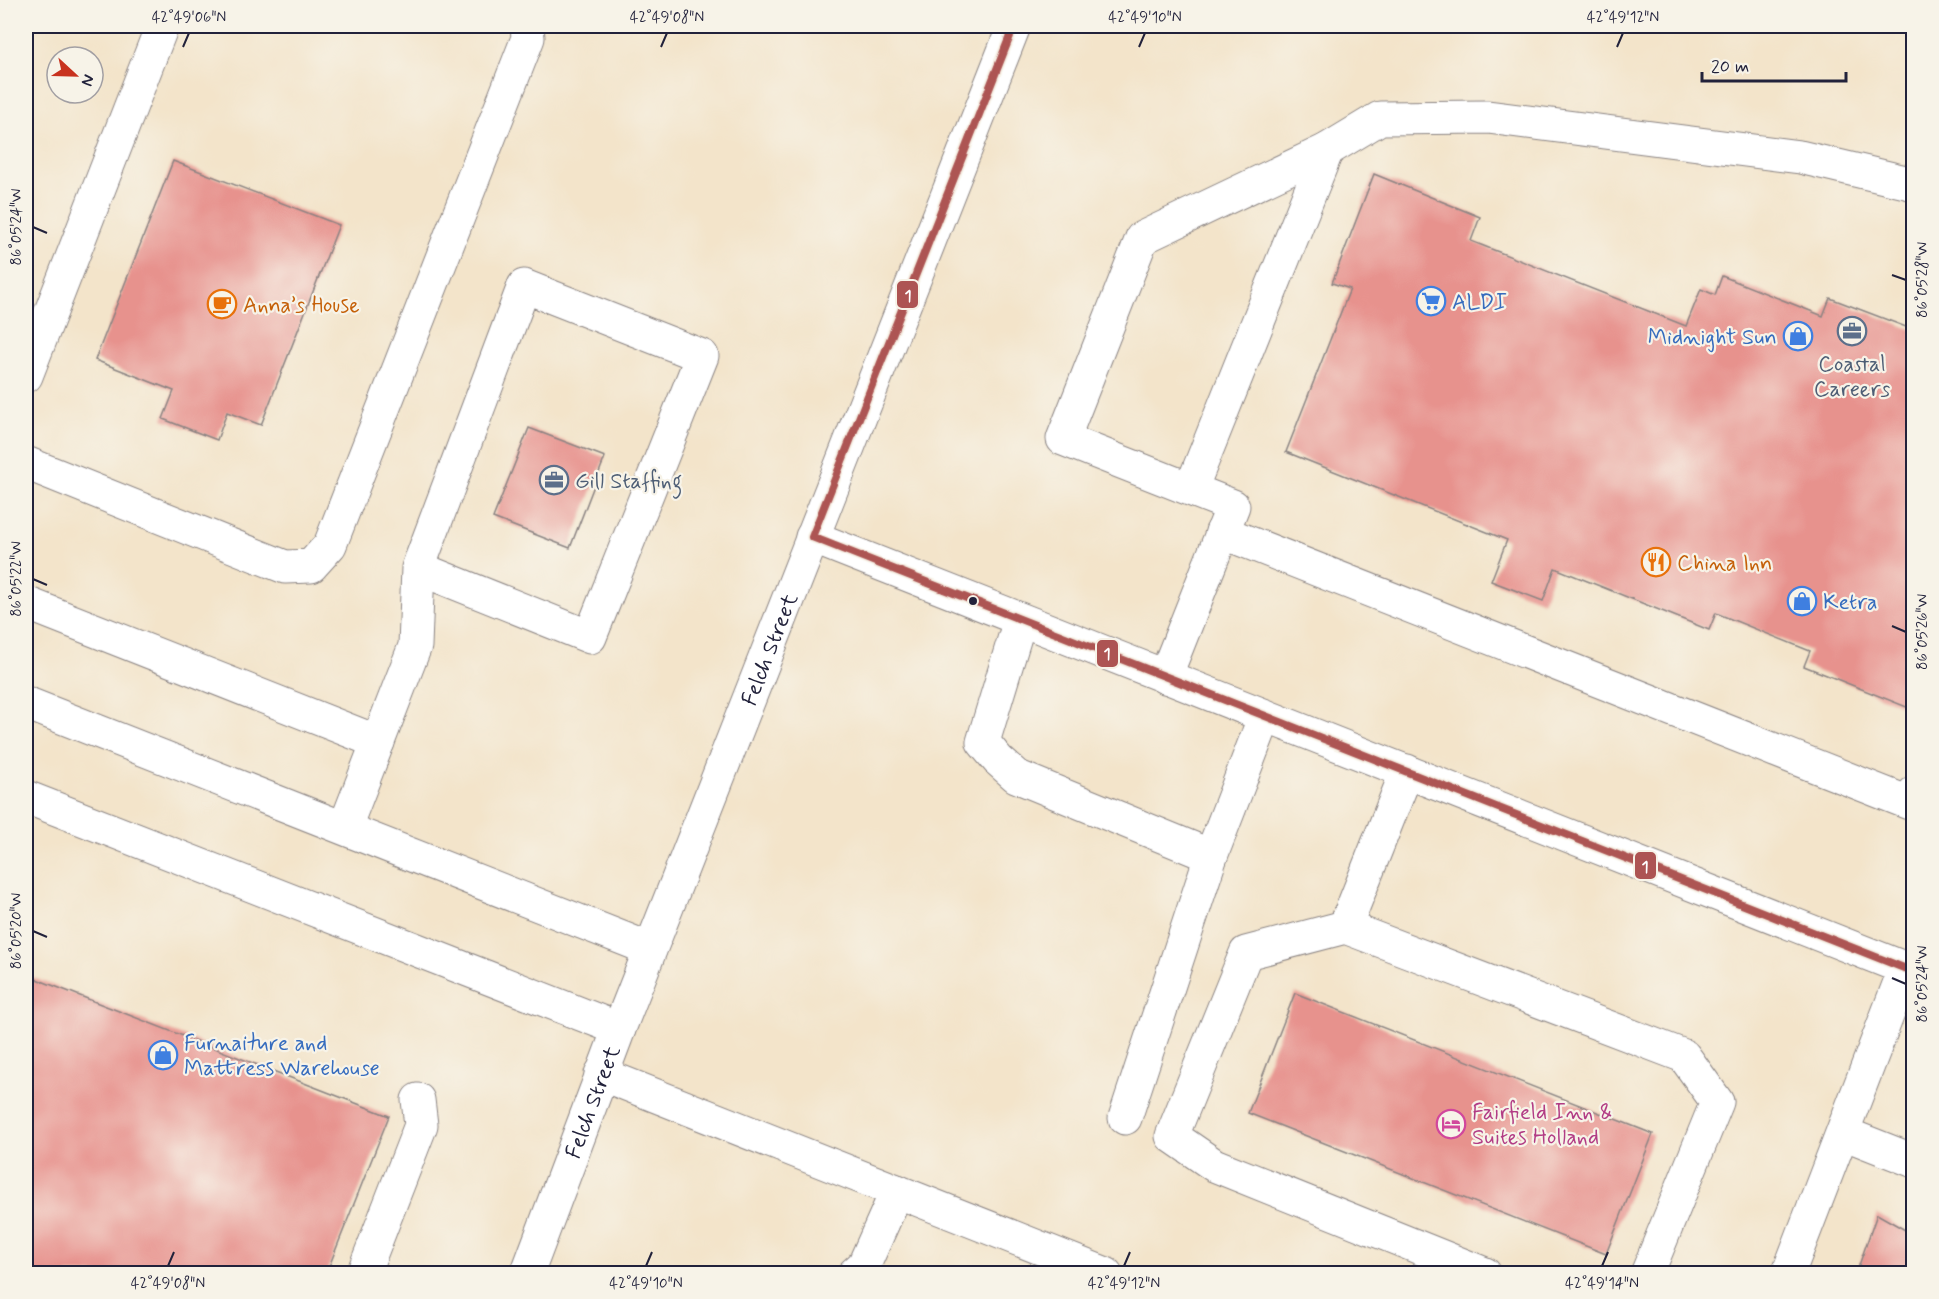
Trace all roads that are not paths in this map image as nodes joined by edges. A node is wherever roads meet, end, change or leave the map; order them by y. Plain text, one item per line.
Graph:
1 (162, 26) edge
2 (527, 26) edge
3 (1014, 26) edge
4 (1327, 150) junction
5 (1914, 184) edge
6 (26, 376) edge
7 (26, 464) edge
8 (1191, 489) junction
9 (1222, 532) junction
10 (812, 537) junction
11 (418, 568) junction
12 (26, 603) edge
13 (1020, 620) junction
14 (1164, 677) junction
15 (26, 703) edge
16 (1265, 716) junction
17 (378, 741) junction
18 (1407, 771) junction
19 (26, 797) edge
20 (1912, 800) edge
21 (345, 827) junction
22 (1211, 856) junction
23 (1345, 927) junction
24 (650, 949) junction
25 (1909, 970) edge
26 (618, 1029) junction
27 (602, 1074) junction
28 (418, 1100) dead end
29 (1125, 1118) dead end
30 (1842, 1132) junction
31 (1914, 1161) edge
32 (897, 1191) junction
33 (363, 1274) edge
34 (527, 1274) edge
35 (854, 1274) edge
36 (1106, 1274) edge
37 (1485, 1274) edge
38 (1647, 1274) edge
39 (1788, 1274) edge

1 - 6 street
2 - 7 street
3 - 10 street, Felch Street
4 - 5 street
4 - 8 street
4 - 8 street
8 - 9 street
9 - 14 street
9 - 20 street
10 - 13 street
10 - 24 street, Felch Street
11 - 11 street
11 - 17 street
12 - 17 street
13 - 14 street
13 - 22 street
14 - 16 street
15 - 21 street
16 - 18 street
16 - 22 street
17 - 21 street
18 - 23 street
18 - 25 street
19 - 26 street
21 - 24 street
22 - 29 street
23 - 37 street
23 - 38 street
24 - 26 street, Felch Street
25 - 30 street
26 - 27 street, Felch Street
27 - 32 street
27 - 34 street, Felch Street
28 - 33 street
30 - 31 street
30 - 39 street
32 - 35 street
32 - 36 street

